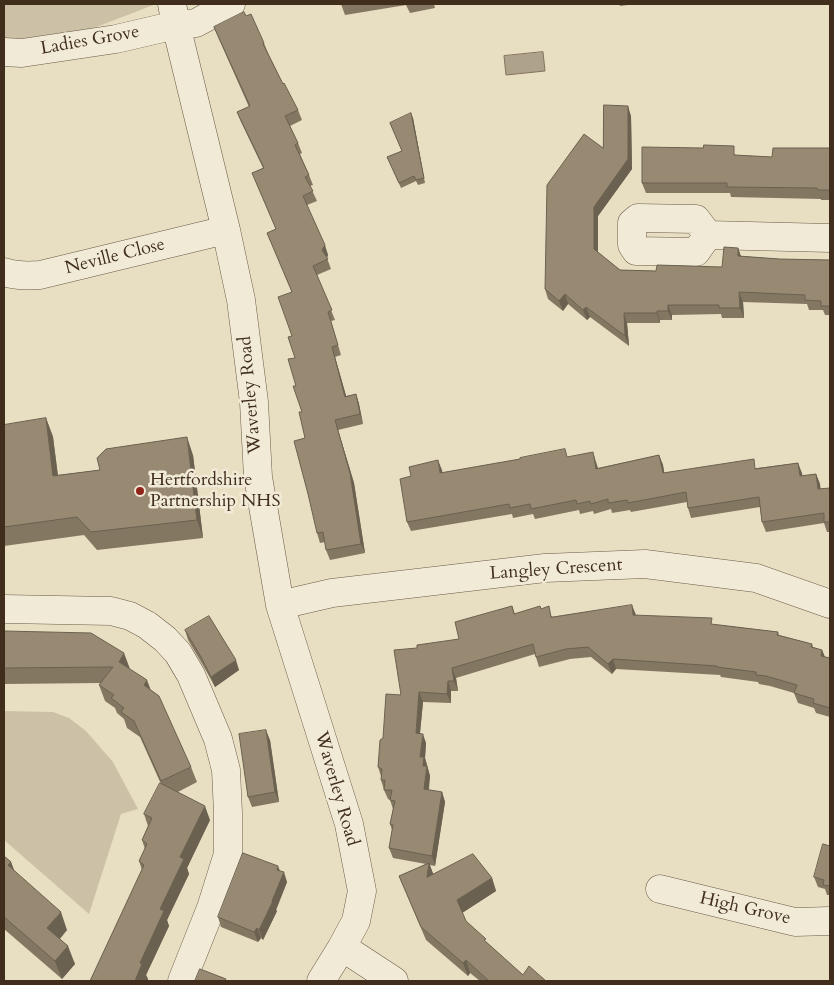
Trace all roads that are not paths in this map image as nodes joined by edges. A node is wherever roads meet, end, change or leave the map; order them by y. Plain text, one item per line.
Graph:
1 (231, 4) edge
2 (174, 14) edge
3 (4, 52) edge
4 (226, 230) junction
5 (708, 235) dead end
6 (830, 238) edge
7 (4, 272) edge
8 (830, 604) edge
9 (280, 605) junction
10 (4, 609) edge
11 (660, 889) dead end
12 (830, 921) edge
13 (342, 947) junction
14 (182, 981) edge
15 (322, 981) edge
16 (394, 981) edge

1 - 2 street, Ladies Grove
2 - 3 street, Ladies Grove
2 - 4 street, Waverley Road
4 - 7 street, Neville Close
4 - 9 street, Waverley Road
5 - 6 street
8 - 9 street, Langley Crescent
9 - 13 street, Waverley Road
10 - 14 street
11 - 12 street, High Grove
13 - 15 street, Waverley Road
13 - 16 street

